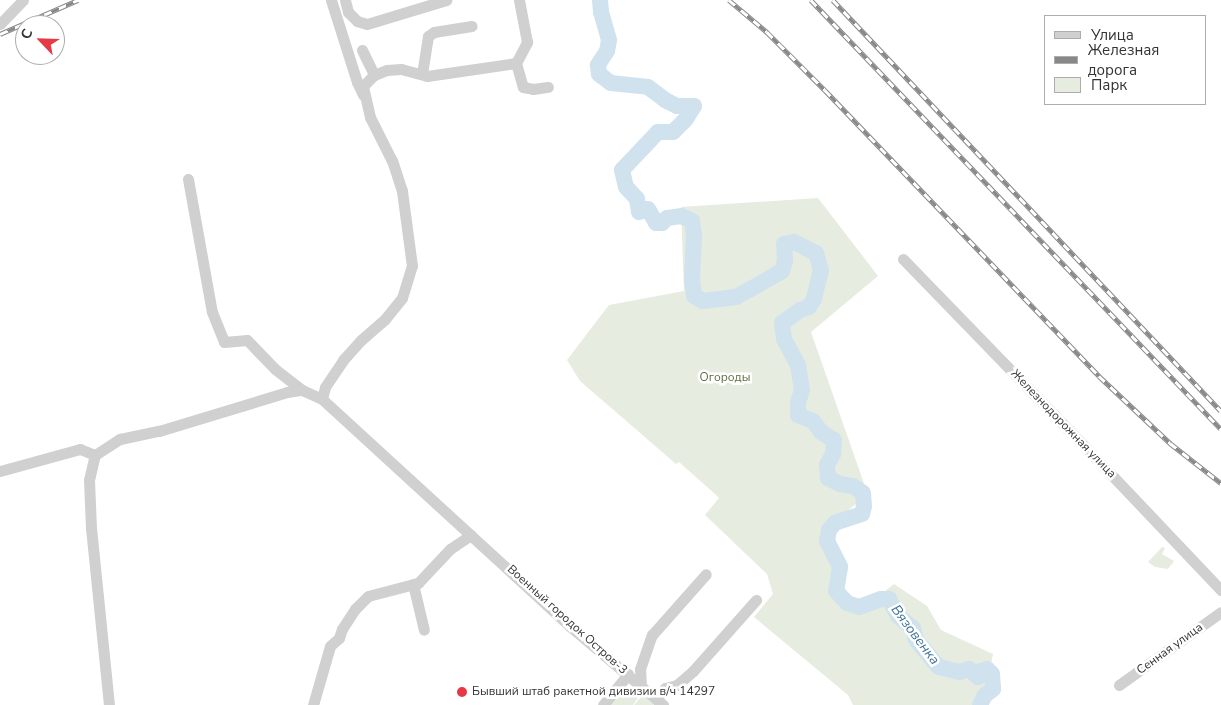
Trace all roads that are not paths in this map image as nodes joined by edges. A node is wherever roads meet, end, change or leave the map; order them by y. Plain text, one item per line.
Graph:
1 (23, 0) edge
2 (331, 0) edge
3 (345, 0) edge
4 (446, 0) edge
5 (519, 0) edge
6 (0, 24) edge
7 (367, 24) junction
8 (472, 26) dead end
9 (340, 31) junction
10 (362, 50) dead end
11 (516, 63) junction
12 (422, 74) junction
13 (374, 75) junction
14 (548, 87) dead end
15 (364, 99) junction
16 (188, 179) dead end
17 (903, 259) dead end
18 (302, 390) junction
19 (322, 399) junction
20 (95, 455) junction
21 (0, 471) edge
22 (470, 535) junction
23 (706, 574) dead end
24 (413, 584) junction
25 (1221, 590) edge
26 (756, 600) dead end
27 (1221, 612) edge
28 (424, 630) dead end
29 (628, 674) junction
30 (1119, 685) dead end
31 (641, 686) junction
32 (659, 702) edge
33 (109, 705) edge
34 (312, 705) edge
35 (603, 705) edge

1 - 6 street
2 - 9 street
3 - 7 street
4 - 7 street
5 - 11 street
7 - 9 street
8 - 12 street
9 - 15 street
10 - 13 street
11 - 12 street
11 - 14 street
12 - 13 street
13 - 15 street
15 - 19 street
16 - 18 street, Военный городок Остров-3
17 - 25 street, Железнодорожная улица
18 - 19 street, Военный городок Остров-3
18 - 20 street
19 - 22 street, Военный городок Остров-3
20 - 21 street
20 - 33 street
22 - 24 street
22 - 29 street, Военный городок Остров-3
23 - 31 street
24 - 28 street
24 - 34 street
26 - 32 street
27 - 30 street, Сенная улица
29 - 31 street, Военный городок Остров-3
29 - 35 street
31 - 32 street, Военный городок Остров-3

